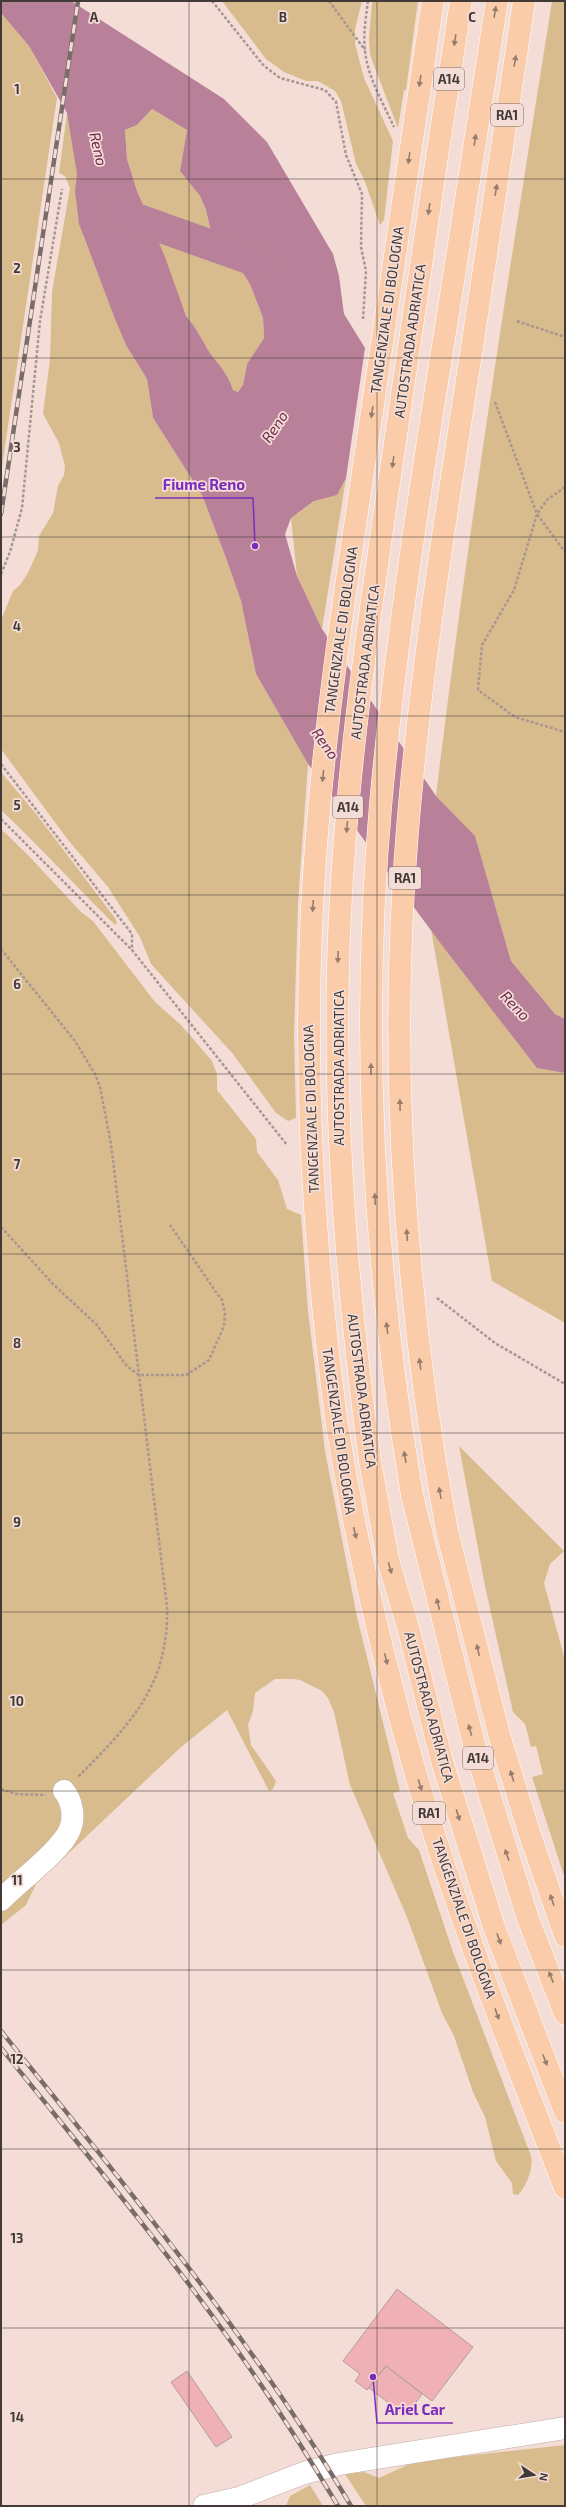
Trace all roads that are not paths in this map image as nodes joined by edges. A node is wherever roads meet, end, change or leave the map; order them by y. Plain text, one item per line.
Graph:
1 (433, 1) edge
2 (461, 1) edge
3 (497, 1) edge
4 (526, 1) edge
5 (64, 1791) road end
6 (1, 1900) edge
7 (565, 1936) edge
8 (565, 2014) edge
9 (565, 2112) edge
10 (565, 2188) edge
11 (565, 2428) edge
12 (204, 2506) edge

1 -> 10 highway, TANGENZIALE DI BOLOGNA / RA1, bridge
2 -> 9 highway, AUTOSTRADA ADRIATICA / A14, bridge
8 -> 3 highway, A14, bridge
7 -> 4 highway, RA1, bridge
5 - 6 lane
11 - 12 lane

